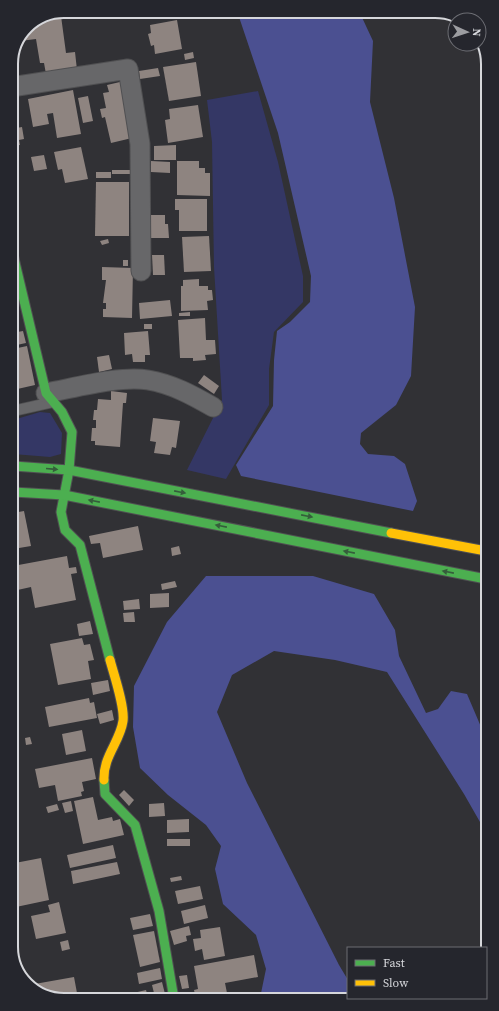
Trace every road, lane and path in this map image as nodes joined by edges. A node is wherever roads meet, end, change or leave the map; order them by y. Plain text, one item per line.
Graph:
1 (18, 86) edge
2 (141, 271) dead end
3 (18, 274) edge
4 (49, 397) junction
5 (212, 407) dead end
6 (18, 409) edge
7 (18, 466) edge
8 (69, 470) junction
9 (18, 492) edge
10 (64, 495) junction
11 (481, 550) edge
12 (481, 578) edge
13 (173, 993) edge

1 - 2 street
3 - 4 street
4 - 5 street
4 - 6 lane
4 - 8 street
7 -> 8 street
8 - 10 street
8 -> 11 street
9 - 10 street
12 -> 10 street
10 - 13 street

